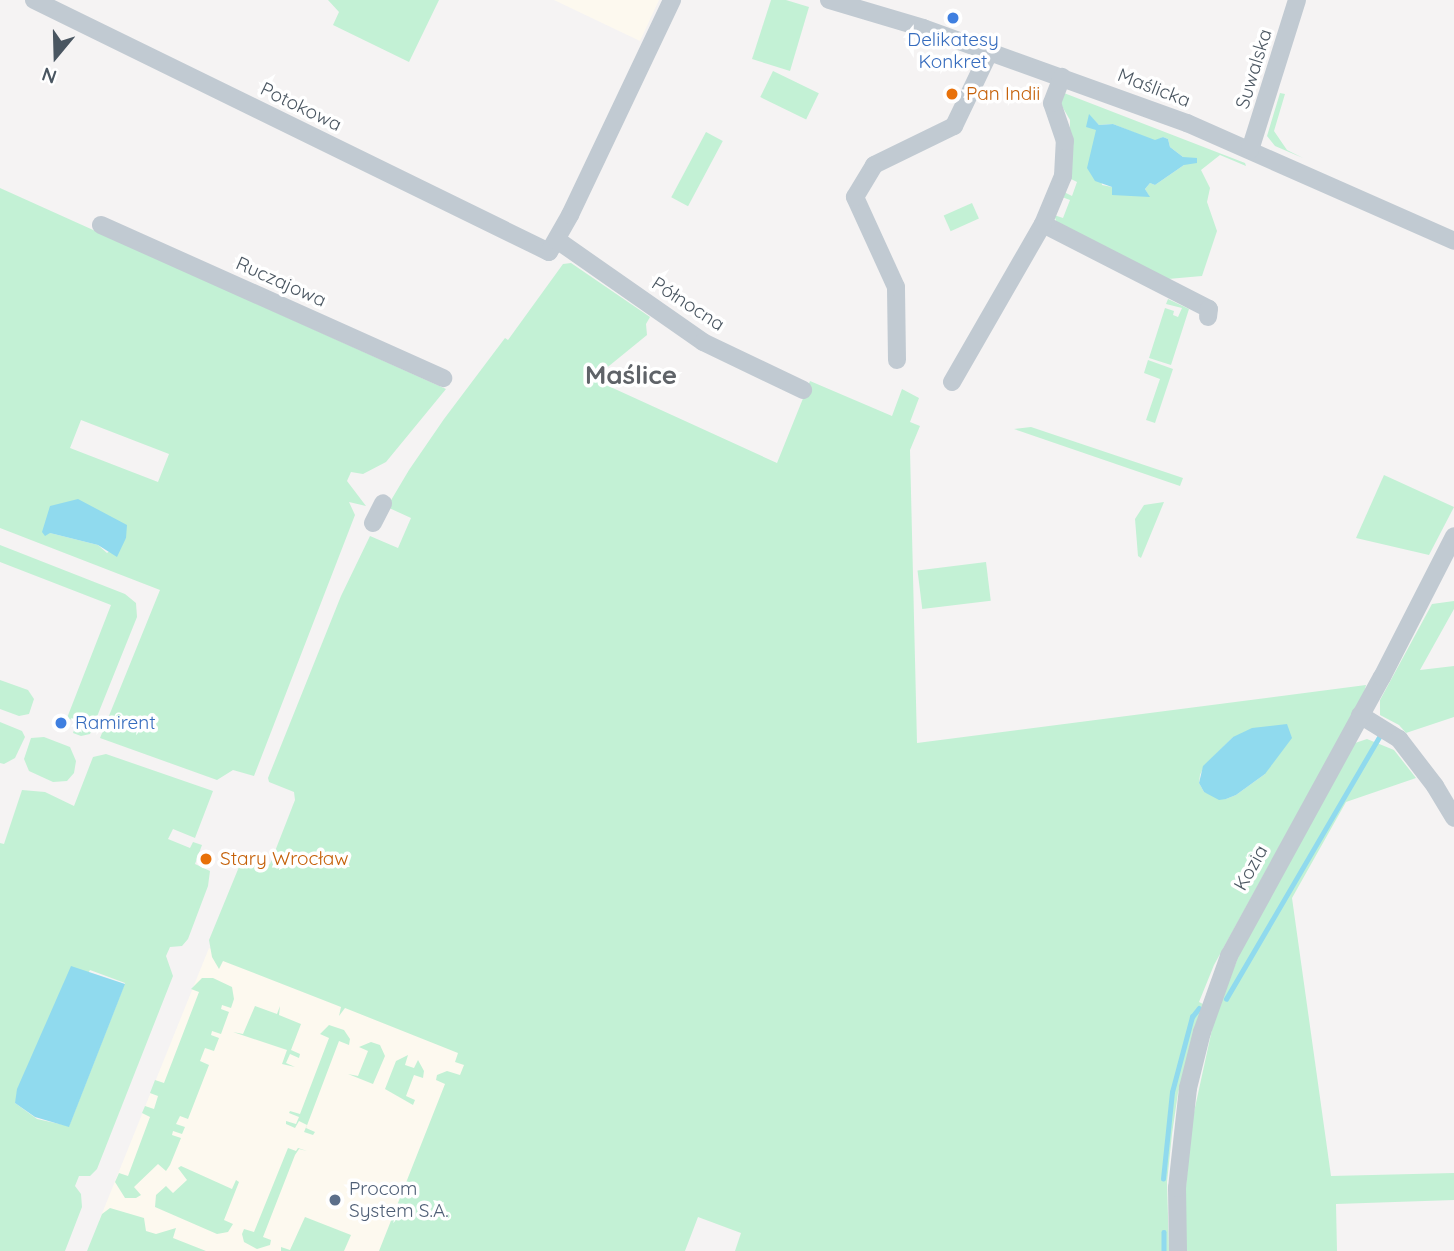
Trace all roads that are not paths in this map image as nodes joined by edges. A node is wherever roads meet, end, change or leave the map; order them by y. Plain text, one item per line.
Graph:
1 (34, 0) edge
2 (672, 0) edge
3 (829, 0) edge
4 (1297, 0) edge
5 (990, 51) junction
6 (1062, 77) junction
7 (1250, 150) junction
8 (1043, 224) junction
9 (101, 225) dead end
10 (1454, 241) edge
11 (553, 246) junction
12 (1208, 317) dead end
13 (897, 360) dead end
14 (443, 378) dead end
15 (952, 382) dead end
16 (803, 390) dead end
17 (383, 503) dead end
18 (373, 523) dead end
19 (1454, 536) edge
20 (1360, 715) junction
21 (1454, 818) edge
22 (1178, 1251) edge

1 - 11 street, Potokowa
2 - 11 street
3 - 5 street, Maślicka
4 - 7 street, Suwalska
5 - 6 street, Maślicka
5 - 13 street
6 - 7 street, Maślicka
6 - 8 street
7 - 10 street, Maślicka
8 - 12 street
8 - 15 street
9 - 14 street, Ruczajowa
11 - 16 street, Północna
17 - 18 street
19 - 20 street, Kozia
20 - 21 street
20 - 22 street, Kozia

